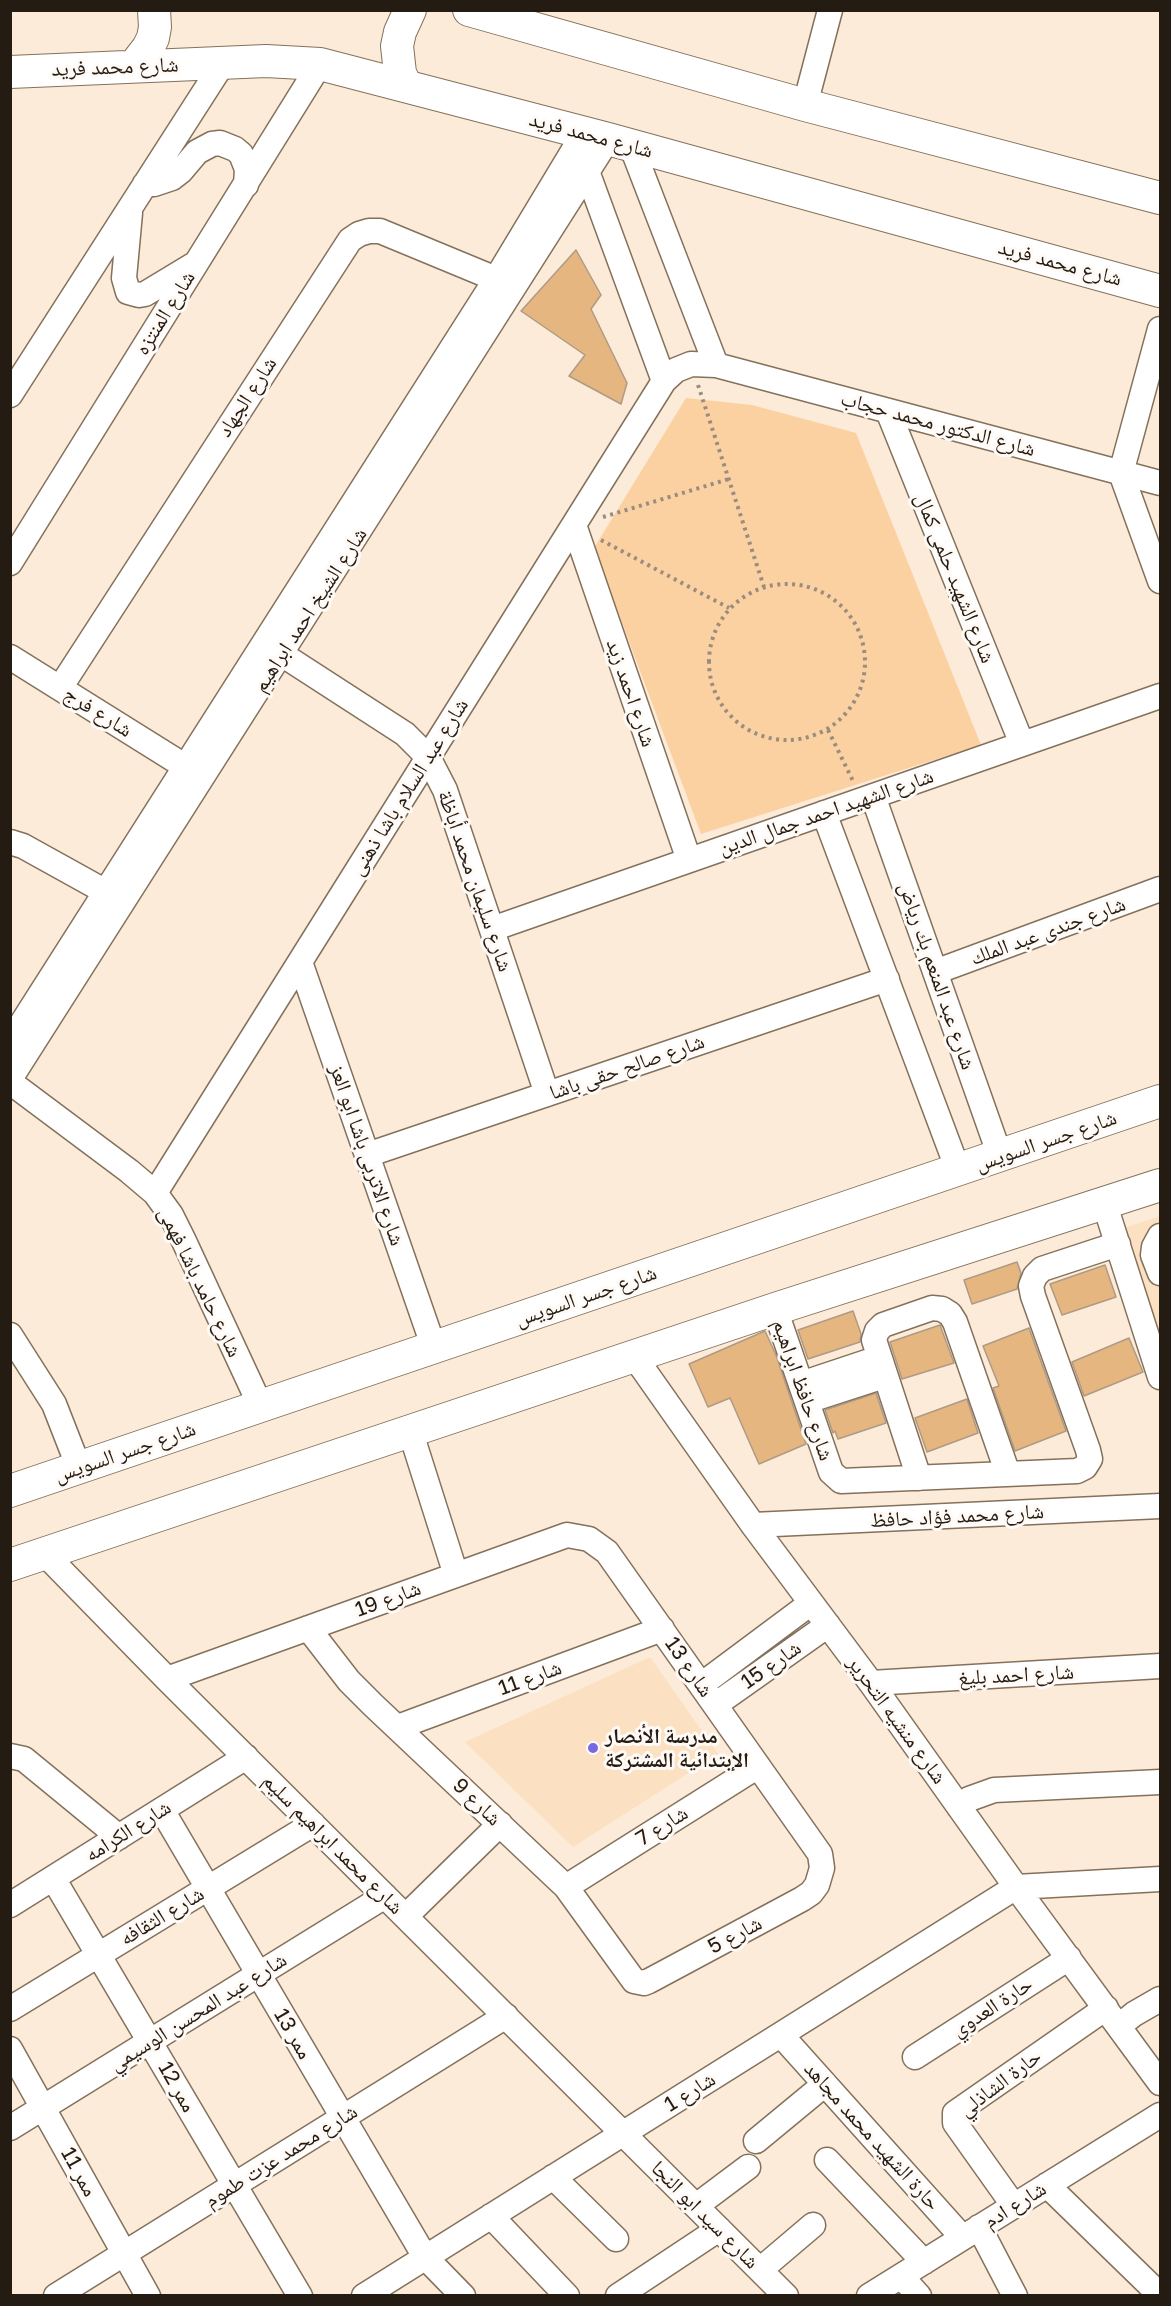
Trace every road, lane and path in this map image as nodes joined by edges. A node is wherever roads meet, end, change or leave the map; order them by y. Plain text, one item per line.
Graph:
1 (154, 10) edge
2 (410, 10) edge
3 (470, 10) edge
4 (830, 10) edge
5 (223, 63) junction
6 (320, 64) junction
7 (134, 66) junction
8 (10, 72) edge
9 (406, 86) junction
10 (805, 105) junction
11 (608, 139) junction
12 (588, 174) junction
13 (145, 184) junction
14 (246, 185) junction
15 (1161, 198) edge
16 (130, 208) junction
17 (197, 263) junction
18 (496, 279) junction
19 (1161, 291) edge
20 (1161, 329) edge
21 (692, 364) junction
22 (716, 365) junction
23 (664, 381) junction
24 (10, 395) edge
25 (888, 411) junction
26 (1121, 473) junction
27 (729, 479) junction
28 (1161, 483) edge
29 (574, 525) junction
30 (10, 563) edge
31 (1161, 581) edge
32 (764, 587) junction
33 (730, 608) junction
34 (273, 649) junction
35 (10, 657) edge
36 (60, 688) junction
37 (1161, 696) edge
38 (828, 730) junction
39 (1022, 744) junction
40 (428, 757) junction
41 (186, 767) junction
42 (868, 798) junction
43 (824, 813) junction
44 (10, 842) edge
45 (689, 860) junction
46 (1161, 889) edge
47 (106, 892) junction
48 (492, 929) junction
49 (300, 962) junction
50 (935, 972) junction
51 (886, 979) junction
52 (10, 1042) edge
53 (10, 1081) edge
54 (547, 1094) junction
55 (1161, 1101) edge
56 (1126, 1113) junction
57 (1161, 1125) edge
58 (367, 1155) junction
59 (1000, 1156) junction
60 (958, 1170) junction
61 (1161, 1185) edge
62 (155, 1193) junction
63 (1104, 1202) junction
64 (1161, 1236) edge
65 (1118, 1244) junction
66 (1159, 1266) edge
67 (776, 1309) junction
68 (10, 1335) edge
69 (434, 1348) junction
70 (634, 1356) junction
71 (881, 1367) junction
72 (1161, 1377) edge
73 (804, 1393) junction
74 (261, 1407) junction
75 (410, 1430) junction
76 (79, 1468) junction
77 (1008, 1474) junction
78 (919, 1478) junction
79 (10, 1491) edge
80 (1161, 1506) edge
81 (753, 1525) junction
82 (607, 1552) joint
83 (45, 1553) junction
84 (10, 1564) edge
85 (456, 1575) junction
86 (811, 1603) junction
87 (828, 1625) junction
88 (308, 1628) junction
89 (662, 1629) junction
90 (1161, 1666) edge
91 (167, 1679) junction
92 (871, 1683) junction
93 (701, 1685) junction
94 (715, 1705) junction
95 (398, 1727) junction
96 (10, 1756) edge
97 (246, 1757) junction
98 (758, 1766) junction
99 (1161, 1782) edge
100 (959, 1807) junction
101 (162, 1810) junction
102 (313, 1824) junction
103 (500, 1824) junction
104 (119, 1837) junction
105 (821, 1875) joint
106 (53, 1878) junction
107 (1161, 1879) edge
108 (566, 1887) junction
109 (1016, 1887) junction
110 (208, 1888) junction
111 (385, 1896) junction
112 (10, 1905) edge
113 (406, 1916) junction
114 (99, 1955) junction
115 (1069, 1958) junction
116 (258, 1974) junction
117 (639, 1983) joint
118 (1161, 1999) edge
119 (10, 2009) edge
120 (506, 2016) junction
121 (1112, 2017) junction
122 (781, 2035) junction
123 (150, 2041) junction
124 (10, 2049) edge
125 (915, 2057) dead end
126 (1161, 2083) edge
127 (825, 2084) junction
128 (43, 2108) junction
129 (1161, 2115) edge
130 (342, 2117) junction
131 (10, 2128) edge
132 (624, 2134) junction
133 (756, 2141) dead end
134 (826, 2160) dead end
135 (748, 2167) dead end
136 (553, 2177) junction
137 (234, 2185) junction
138 (1047, 2185) junction
139 (696, 2206) junction
140 (1014, 2206) junction
141 (491, 2216) junction
142 (813, 2225) dead end
143 (719, 2229) junction
144 (971, 2232) junction
145 (616, 2239) dead end
146 (124, 2253) junction
147 (425, 2258) junction
148 (924, 2262) junction
149 (760, 2270) junction
150 (901, 2276) junction
151 (1157, 2285) edge
152 (56, 2295) edge
153 (148, 2295) edge
154 (300, 2295) edge
155 (364, 2295) edge
156 (463, 2295) edge
157 (567, 2295) edge
158 (618, 2295) edge
159 (786, 2295) edge
160 (869, 2295) edge
161 (919, 2295) edge
162 (1016, 2295) edge

1 - 7 main road
2 - 9 main road
3 - 10 main road
4 - 10 street
5 - 6 main road, شارع محمد فريد
5 - 7 main road, شارع محمد فريد
5 - 13 street
6 - 9 main road, شارع محمد فريد
6 - 14 street, شارع المنتزه
7 - 8 main road, شارع محمد فريد
9 - 11 main road, شارع محمد فريد
10 - 15 main road
11 - 12 street
11 - 18 street, شارع الشيخ احمد ابراهيم
11 - 19 main road, شارع محمد فريد
11 - 22 street
12 - 23 street
12 - 34 street, شارع الشيخ احمد ابراهيم
13 - 14 street
13 - 16 street
14 - 17 street, شارع المنتزه
16 - 17 street
16 - 24 street
17 - 30 street, شارع المنتزه
18 - 34 street, شارع الشيخ احمد ابراهيم
18 - 36 street, شارع الجهاد
20 - 26 street
21 - 22 street, شارع الدكتور محمد حجاب
21 - 23 street
21 - 27 path
22 - 25 street, شارع الدكتور محمد حجاب
23 - 29 street, شارع عبد السلام باشا ذهنى
25 - 26 street, شارع الدكتور محمد حجاب
25 - 39 street, شارع الشهيد حلمى كمال
26 - 28 street, شارع الدكتور محمد حجاب
26 - 31 street
27 - 29 path
27 - 32 path
29 - 33 path
29 - 40 street, شارع عبد السلام باشا ذهنى
29 - 45 street, شارع احمد زيد
32 - 33 path
32 - 38 path
33 - 38 path
34 - 40 street, شارع سليمان محمد أباظة
34 - 41 street, شارع الشيخ احمد ابراهيم
34 - 53 street, شارع الشيخ احمد ابراهيم
35 - 36 street, شارع فرج
36 - 41 street, شارع فرج
37 - 39 street, شارع الشهيد احمد جمال الدين
38 - 42 path
39 - 42 street, شارع الشهيد احمد جمال الدين
40 - 48 street, شارع سليمان محمد أباظة
40 - 49 street, شارع عبد السلام باشا ذهنى
41 - 47 street, شارع الشيخ احمد ابراهيم
42 - 43 street, شارع الشهيد احمد جمال الدين
42 - 50 street, شارع عبد المنعم بك رياض
43 - 45 street, شارع الشهيد احمد جمال الدين
43 - 51 street
44 - 47 street
45 - 48 street, شارع الشهيد احمد جمال الدين
46 - 50 street, شارع جندى عبد الملك
47 - 52 street, شارع الشيخ احمد ابراهيم
48 - 54 street, شارع سليمان محمد أباظة
49 - 58 street, شارع الاتربى باشا ابو العز
49 - 62 street, شارع عبد السلام باشا ذهنى
50 - 59 street, شارع عبد المنعم بك رياض
51 - 54 street, شارع صالح حقى باشا
51 - 60 street
53 - 62 street, شارع حامد باشا فهمى
54 - 58 street, شارع صالح حقى باشا
55 - 56 main road, شارع جسر السويس
56 - 57 main road
56 - 59 main road, شارع جسر السويس
58 - 69 street, شارع الاتربى باشا ابو العز
59 - 60 main road, شارع جسر السويس
60 - 69 main road, شارع جسر السويس
61 - 63 main road
62 - 74 street, شارع حامد باشا فهمى
63 - 65 street
63 - 67 main road
64 - 66 street
65 - 72 street
65 - 77 street
67 - 70 main road
67 - 73 street, شارع حافظ ابراهيم
68 - 76 street
69 - 74 main road, شارع جسر السويس
70 - 75 main road
70 - 81 street, شارع منشيه التحرير
71 - 73 street
71 - 77 street
71 - 78 street
73 - 78 street, شارع حافظ ابراهيم
74 - 76 main road, شارع جسر السويس
75 - 83 main road
75 - 85 street
76 - 79 main road, شارع جسر السويس
77 - 78 street
80 - 81 street, شارع محمد فؤاد حافظ
81 - 86 street, شارع منشيه التحرير
82 - 85 street, شارع 19
82 - 89 street, شارع 13
83 - 84 main road
83 - 91 street, شارع محمد ابراهيم سليم
85 - 88 street, شارع 19
86 - 87 street, شارع منشيه التحرير
86 - 93 street
87 - 92 street, شارع منشيه التحرير
87 - 94 street, شارع 15
88 - 91 street, شارع 19
88 - 95 street, شارع 9
89 - 93 street, شارع 13
89 - 95 street, شارع 11
90 - 92 street, شارع احمد بليغ
91 - 97 street, شارع محمد ابراهيم سليم
92 - 100 street, شارع منشيه التحرير
93 - 94 street, شارع 13
94 - 98 street, شارع 13
95 - 103 street, شارع 9
96 - 104 street
97 - 101 street, شارع الكرامه
97 - 102 street, شارع محمد ابراهيم سليم
98 - 105 street, شارع 13
98 - 108 street, شارع 7
99 - 100 street
100 - 109 street, شارع منشيه التحرير
101 - 104 street, شارع الكرامه
101 - 110 street, ممر 13
102 - 110 street, شارع الثقافه
102 - 111 street, شارع محمد ابراهيم سليم
103 - 108 street, شارع 9
103 - 113 street
104 - 106 street, شارع الكرامه
105 - 117 street, شارع 5
106 - 112 street, شارع الكرامه
106 - 114 street, ممر 12
107 - 109 street
108 - 117 street, شارع 9
109 - 115 street, شارع منشيه التحرير
109 - 122 street, شارع 1
110 - 114 street, شارع الثقافه
110 - 116 street, ممر 13
111 - 113 street, شارع محمد ابراهيم سليم
111 - 116 street, شارع عبد المحسن الوسيمي
113 - 120 street, شارع محمد ابراهيم سليم
114 - 119 street, شارع الثقافه
114 - 123 street, ممر 12
115 - 121 street, شارع منشيه التحرير
115 - 125 street, حارة العدوي
116 - 123 street, شارع عبد المحسن الوسيمي
116 - 130 street, ممر 13
118 - 121 street
120 - 130 street, شارع محمد عزت طموم
120 - 132 street, شارع محمد ابراهيم سليم
121 - 126 street, شارع منشيه التحرير
121 - 140 street, حارة الشاذلي
122 - 127 street, حارة الشهيد محمد مجاهد
122 - 132 street, شارع 1
123 - 128 street, شارع عبد المحسن الوسيمي
123 - 137 street, ممر 12
124 - 128 street, ممر 11
127 - 133 street
127 - 144 street, حارة الشهيد محمد مجاهد
128 - 131 street, شارع عبد المحسن الوسيمي
128 - 146 street, ممر 11
129 - 138 street, شارع ادم
130 - 137 street, شارع محمد عزت طموم
130 - 147 street, ممر 13
132 - 136 street, شارع 1
132 - 139 street, شارع سيد ابو النجا
134 - 148 street
135 - 139 street
136 - 141 street, شارع 1
136 - 145 street
137 - 146 street, شارع محمد عزت طموم
137 - 154 street, ممر 12
138 - 140 street, شارع ادم
138 - 151 street
139 - 143 street, شارع سيد ابو النجا
140 - 144 street, شارع ادم
141 - 147 street, شارع 1
141 - 157 street
142 - 149 street
143 - 149 street, شارع سيد ابو النجا
143 - 158 street
144 - 148 street, شارع ادم
144 - 162 street, حارة الشهيد محمد مجاهد
146 - 152 street, شارع محمد عزت طموم
146 - 153 street, ممر 11
147 - 155 street, شارع 1
147 - 156 street, ممر 13
148 - 150 street, شارع ادم
149 - 159 street, شارع سيد ابو النجا
150 - 160 street, شارع ادم
150 - 161 street

